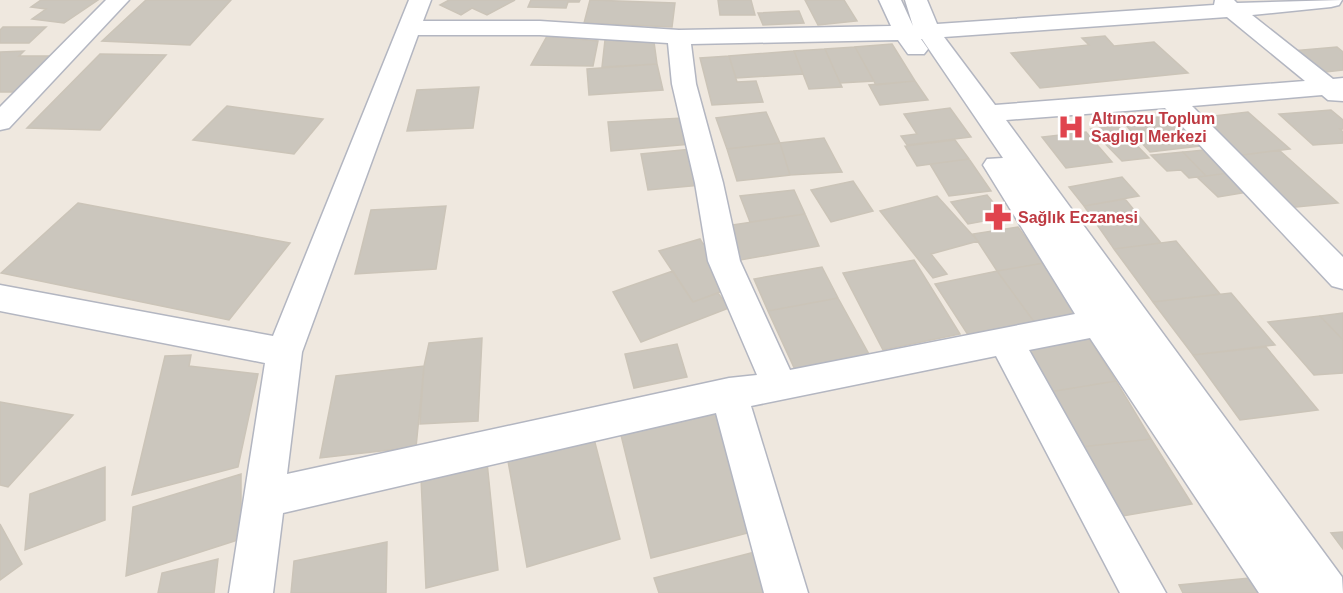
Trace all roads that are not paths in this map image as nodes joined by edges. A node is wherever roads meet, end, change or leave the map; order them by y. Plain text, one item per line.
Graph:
1 (118, 0) edge
2 (890, 0) edge
3 (916, 0) edge
4 (1331, 0) edge
5 (1226, 5) edge
6 (415, 14) edge
7 (917, 33) junction
8 (679, 36) junction
9 (1338, 91) edge
10 (10, 100) edge
11 (1172, 100) junction
12 (986, 114) junction
13 (0, 122) edge
14 (1343, 277) edge
15 (0, 298) edge
16 (1098, 323) junction
17 (1005, 340) junction
18 (284, 352) junction
19 (780, 387) junction
20 (729, 394) junction
21 (265, 498) junction
22 (251, 593) edge
23 (786, 593) edge
24 (1144, 593) edge
25 (1285, 593) edge
26 (1326, 593) edge

1 - 10 street
2 - 7 street
3 - 7 street
4 - 5 street
5 - 7 street
5 - 9 street
6 - 8 street
6 - 18 street
7 - 8 street
7 - 12 street
7 - 16 street
8 - 19 street
9 - 11 street
10 - 13 street
11 - 12 street
11 - 14 street
12 - 26 street
15 - 18 street
16 - 17 street
16 - 25 street
17 - 19 street
17 - 24 street
18 - 21 street
19 - 20 street
20 - 21 street
20 - 23 street
21 - 22 street

